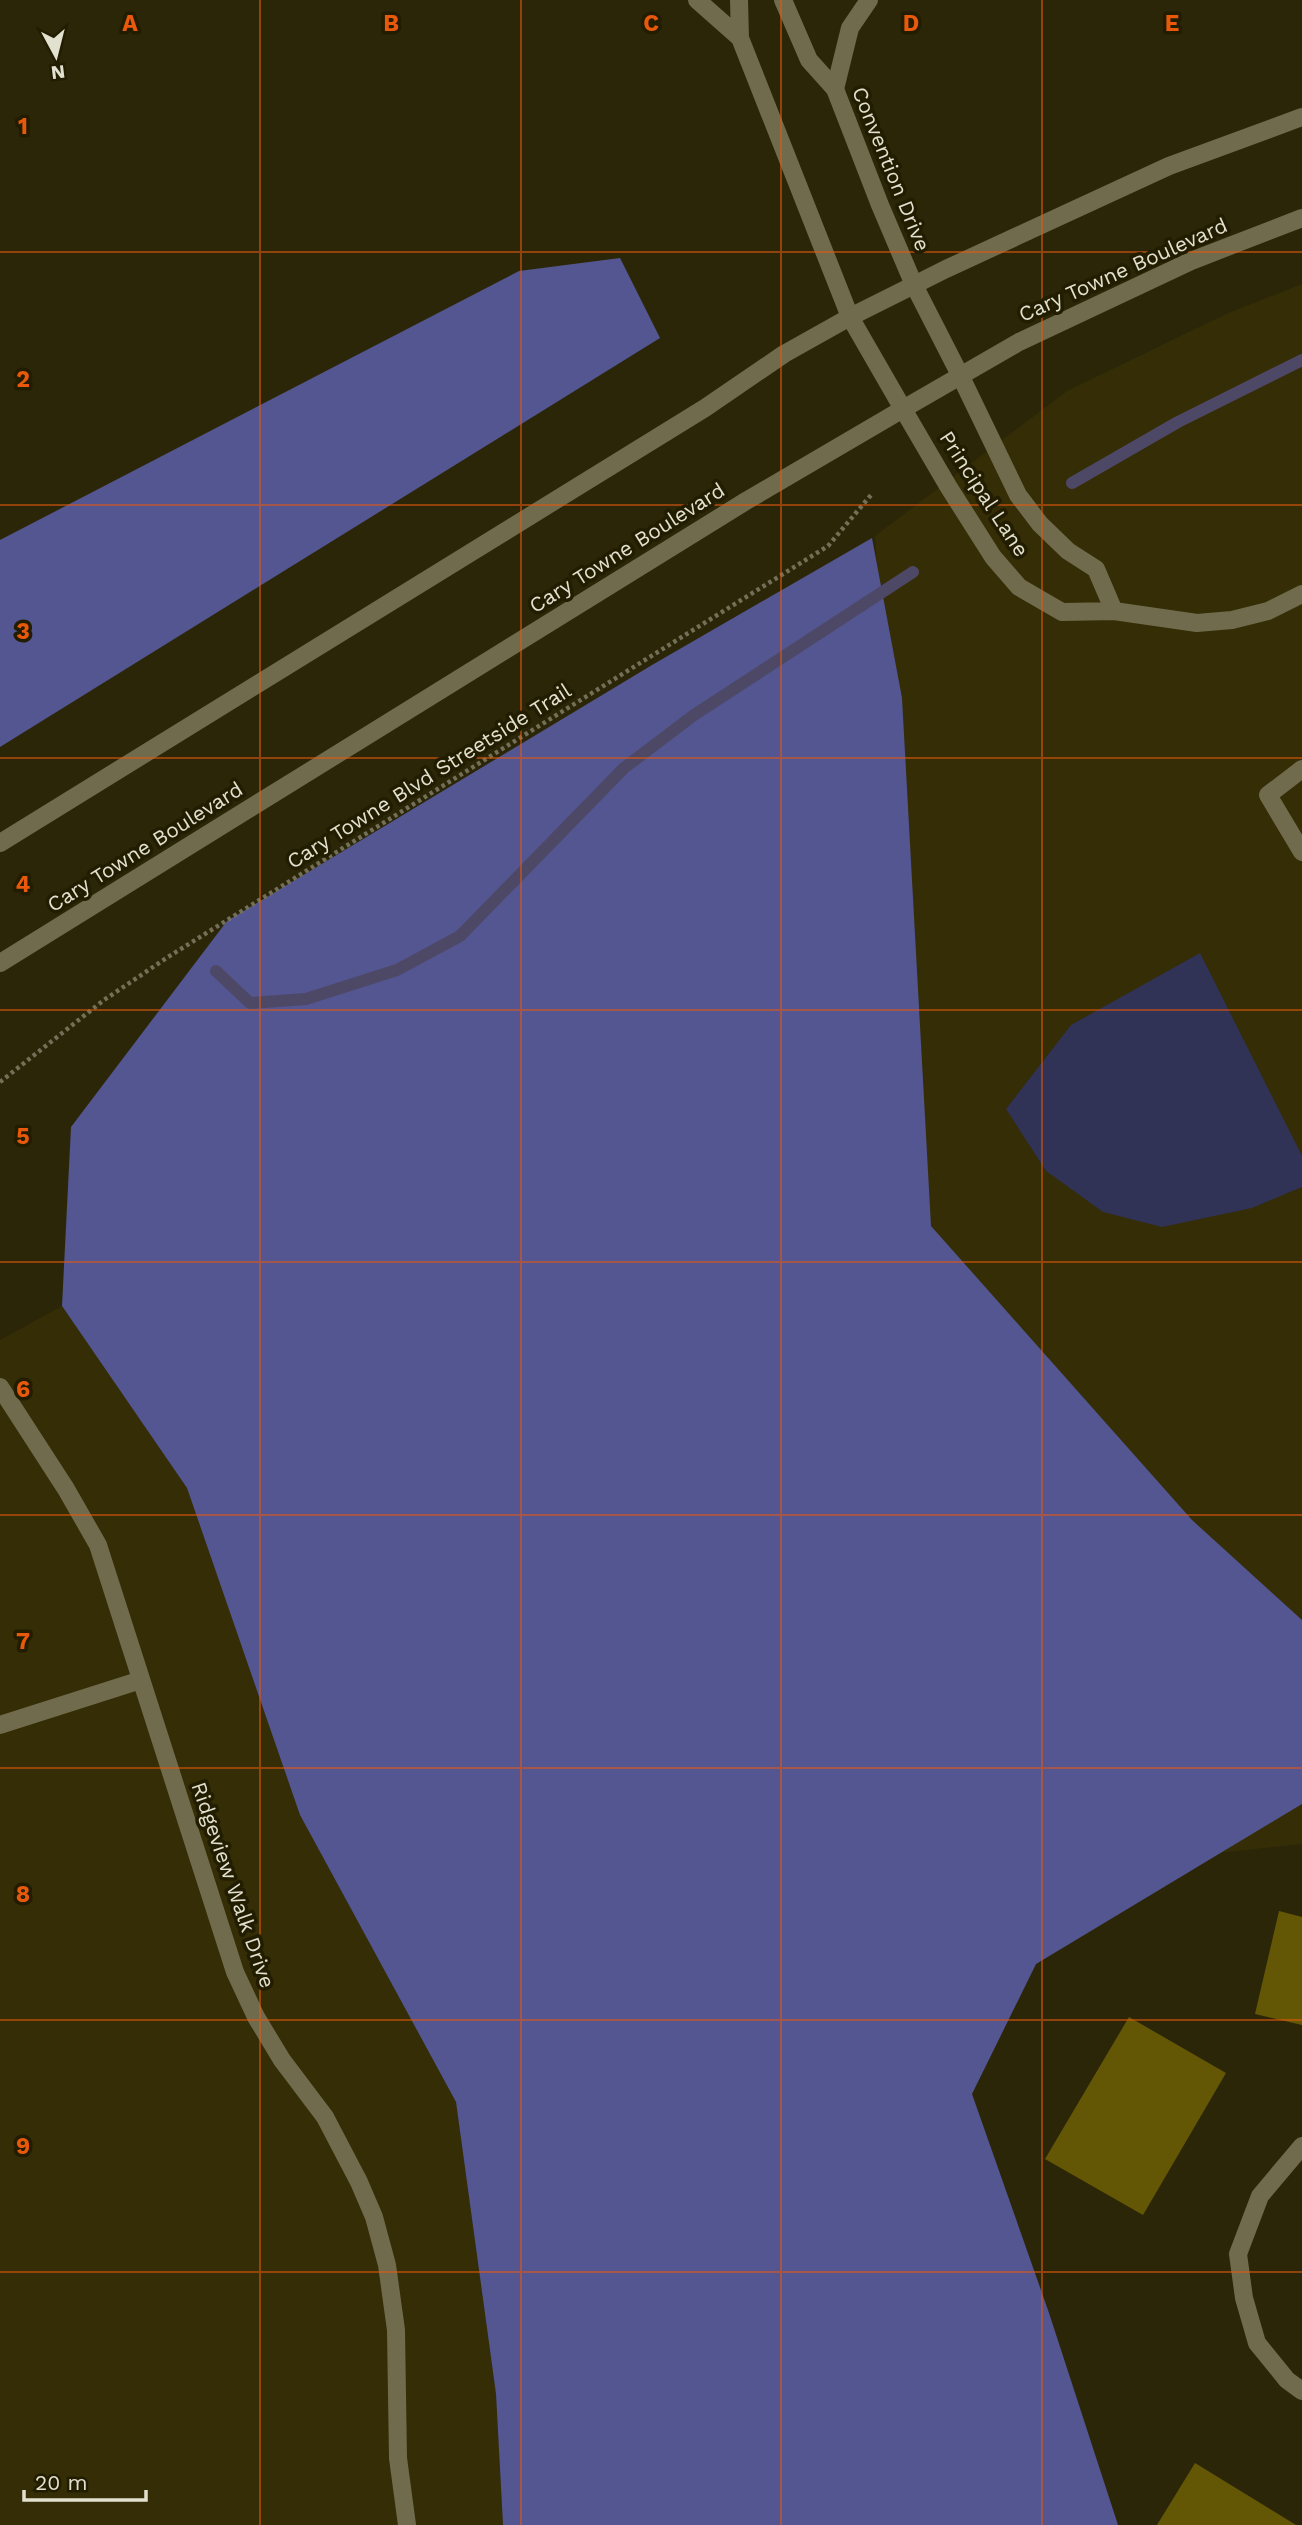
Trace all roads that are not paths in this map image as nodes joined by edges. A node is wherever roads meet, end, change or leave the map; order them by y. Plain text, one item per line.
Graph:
1 (697, 0) edge
2 (739, 0) edge
3 (783, 0) edge
4 (869, 0) edge
5 (740, 38) junction
6 (835, 89) junction
7 (1302, 117) edge
8 (1302, 218) edge
9 (914, 285) junction
10 (850, 317) junction
11 (961, 377) junction
12 (903, 409) junction
13 (1302, 594) edge
14 (1114, 611) junction
15 (1302, 769) edge
16 (0, 843) edge
17 (1302, 852) edge
18 (0, 963) edge
19 (0, 1387) edge
20 (141, 1681) junction
21 (0, 1725) edge
22 (1302, 2146) edge
23 (1302, 2391) edge
24 (407, 2525) edge

1 - 5 main road
2 - 5 main road
3 - 6 main road, Convention Drive
4 - 6 main road
5 - 10 main road
6 - 9 main road, Convention Drive
7 - 9 main road
8 - 11 main road, Cary Towne Boulevard
9 - 10 main road
9 - 11 main road, Convention Drive
10 - 12 main road, Principal Lane
10 - 16 main road
11 - 12 main road, Cary Towne Boulevard
11 - 14 main road, Principal Lane
12 - 14 main road, Principal Lane
12 - 18 main road, Cary Towne Boulevard
13 - 14 main road, Principal Lane
15 - 17 main road
19 - 20 main road, Ridgeview Walk Drive
20 - 21 main road
20 - 24 main road, Ridgeview Walk Drive
22 - 23 main road

